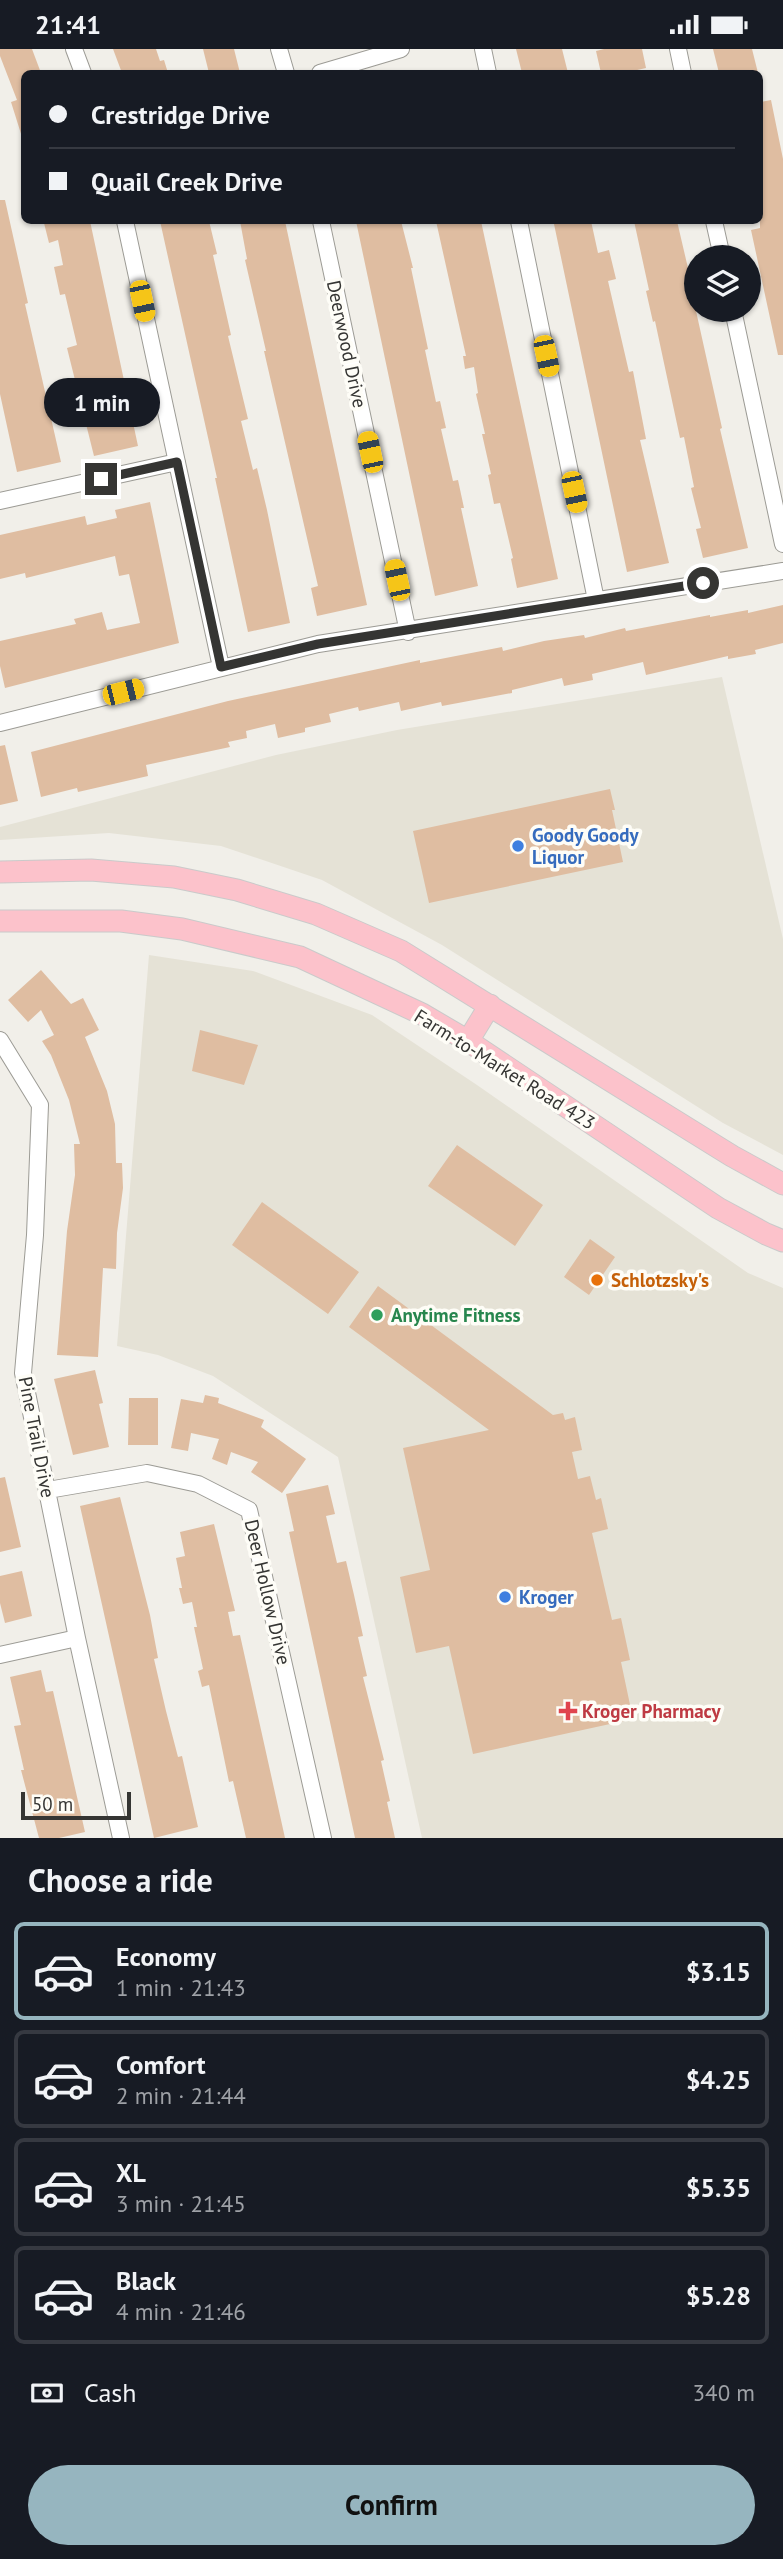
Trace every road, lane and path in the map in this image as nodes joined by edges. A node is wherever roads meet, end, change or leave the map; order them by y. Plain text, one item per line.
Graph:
1 (74, 49) edge
2 (279, 49) edge
3 (401, 49) edge
4 (483, 49) edge
5 (678, 49) edge
6 (82, 70) edge
7 (285, 70) edge
8 (330, 70) edge
9 (487, 70) edge
10 (682, 70) edge
11 (126, 224) edge
12 (322, 224) edge
13 (520, 224) edge
14 (715, 224) edge
15 (719, 245) edge
16 (736, 322) edge
17 (177, 462) junction
18 (0, 501) edge
19 (783, 544) edge
20 (783, 571) edge
21 (596, 600) junction
22 (408, 632) junction
23 (221, 667) junction
24 (0, 723) edge
25 (0, 871) edge
26 (0, 921) edge
27 (490, 1005) junction
28 (0, 1040) edge
29 (468, 1041) junction
30 (783, 1184) edge
31 (783, 1241) edge
32 (48, 1490) junction
33 (77, 1638) junction
34 (0, 1655) edge
35 (121, 1838) edge
36 (323, 1838) edge

1 - 6 street
2 - 7 street
3 - 8 street
4 - 9 street
5 - 10 street
11 - 17 street
12 - 22 street, Deerwood Drive
13 - 21 street
14 - 15 street
16 - 19 street
17 - 18 street
17 - 23 street
20 - 21 street
21 - 22 street
22 - 23 street
23 - 24 street
25 - 27 main road
26 - 29 main road, Farm-to-Market Road 423
27 - 29 main road
27 - 30 main road
28 - 32 street, Pine Trail Drive
29 - 31 main road, Farm-to-Market Road 423
32 - 33 street, Pine Trail Drive
32 - 36 street, Deer Hollow Drive
33 - 34 street
33 - 35 street, Pine Trail Drive

